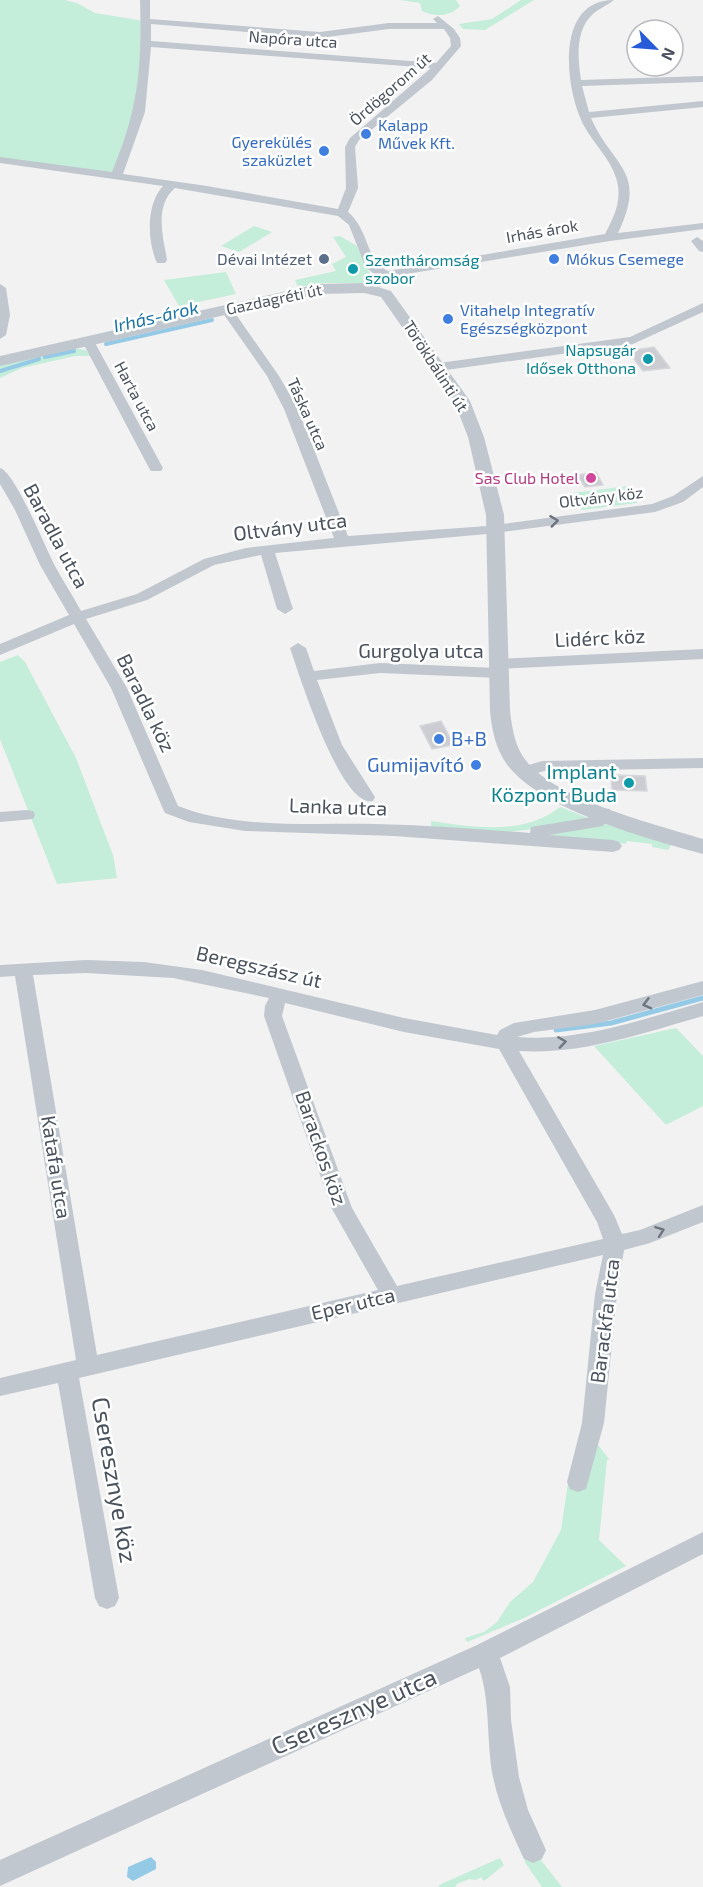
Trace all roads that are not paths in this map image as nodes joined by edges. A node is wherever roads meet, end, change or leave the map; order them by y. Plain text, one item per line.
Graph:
1 (145, 0) edge
2 (609, 0) edge
3 (433, 16) dead end
4 (144, 21) junction
5 (447, 26) junction
6 (144, 43) junction
7 (440, 66) junction
8 (703, 79) edge
9 (578, 83) junction
10 (703, 104) edge
11 (586, 115) junction
12 (0, 159) edge
13 (116, 176) junction
14 (173, 184) junction
15 (342, 213) junction
16 (703, 226) edge
17 (610, 237) junction
18 (161, 260) dead end
19 (387, 276) junction
20 (0, 288) edge
21 (374, 289) junction
22 (703, 307) edge
23 (225, 309) junction
24 (0, 335) edge
25 (88, 341) junction
26 (1, 360) edge
27 (439, 367) junction
28 (156, 468) dead end
29 (0, 472) edge
30 (703, 480) edge
31 (496, 529) junction
32 (343, 541) junction
33 (266, 549) junction
34 (285, 609) dead end
35 (77, 617) junction
36 (298, 648) dead end
37 (0, 650) edge
38 (703, 654) edge
39 (499, 668) junction
40 (308, 676) junction
41 (703, 763) edge
42 (525, 772) junction
43 (367, 797) dead end
44 (171, 809) joint
45 (604, 813) junction
46 (27, 815) dead end
47 (0, 817) edge
48 (506, 836) junction
49 (613, 846) dead end
50 (703, 847) edge
51 (24, 968) junction
52 (0, 971) edge
53 (703, 988) edge
54 (280, 995) junction
55 (703, 1009) edge
56 (504, 1042) junction
57 (703, 1213) edge
58 (615, 1244) junction
59 (391, 1294) junction
60 (78, 1368) junction
61 (0, 1387) edge
62 (578, 1482) dead end
63 (703, 1542) edge
64 (107, 1598) dead end
65 (486, 1653) junction
66 (533, 1850) dead end
67 (0, 1873) edge

1 - 4 street
2 - 9 street
3 - 5 street
4 - 5 street
4 - 6 street
5 - 7 street, Ördögorom út
6 - 7 street, Napóra utca
6 - 13 street
7 - 15 street, Ördögorom út
8 - 9 street
9 - 11 street
10 - 11 street
11 - 17 street
12 - 13 street
13 - 14 street
14 - 15 street
14 - 18 street
15 - 19 street
16 - 17 street, Irhás árok
17 - 19 street, Irhás árok
19 - 21 street
20 - 24 street
21 - 23 street, Gazdagréti út
21 - 27 street, Törökbálinti út
22 - 27 street
23 - 25 street, Gazdagréti út
23 - 32 street, Táska utca
25 - 26 street, Gazdagréti út
25 - 28 street, Harta utca
27 - 31 street, Törökbálinti út
29 - 35 street, Baradla utca
31 -> 30 street, Oltvány köz
31 - 32 street, Oltvány utca
31 - 39 street, Törökbálinti út
32 - 33 street, Oltvány utca
33 - 34 street
33 - 35 street, Oltvány utca
35 - 37 street, Oltvány utca
35 - 44 street, Baradla köz
36 - 40 street
38 - 39 street, Lidérc köz
39 - 40 street, Gurgolya utca
39 - 42 street, Törökbálinti út
40 - 43 street
41 - 42 street
42 - 45 street, Törökbálinti út
44 - 48 street, Lanka utca
45 - 48 street, Lanka utca
45 - 50 street, Törökbálinti út
46 - 47 street
48 - 49 street, Lanka utca
51 - 52 street, Beregszász út
51 - 54 street, Beregszász út
51 - 60 street, Katafa utca
53 -> 56 street
54 - 56 street, Beregszász út
54 - 59 street, Barackos köz
56 -> 55 street, Beregszász út
56 - 58 street, Barackfa utca
58 -> 57 street, Eper utca
58 - 59 street, Eper utca
58 - 62 street, Barackfa utca
59 - 60 street, Eper utca
60 - 61 street, Eper utca
60 - 64 street, Cseresznye köz
63 - 65 street, Cseresznye utca
65 - 66 street
65 - 67 street, Cseresznye utca

